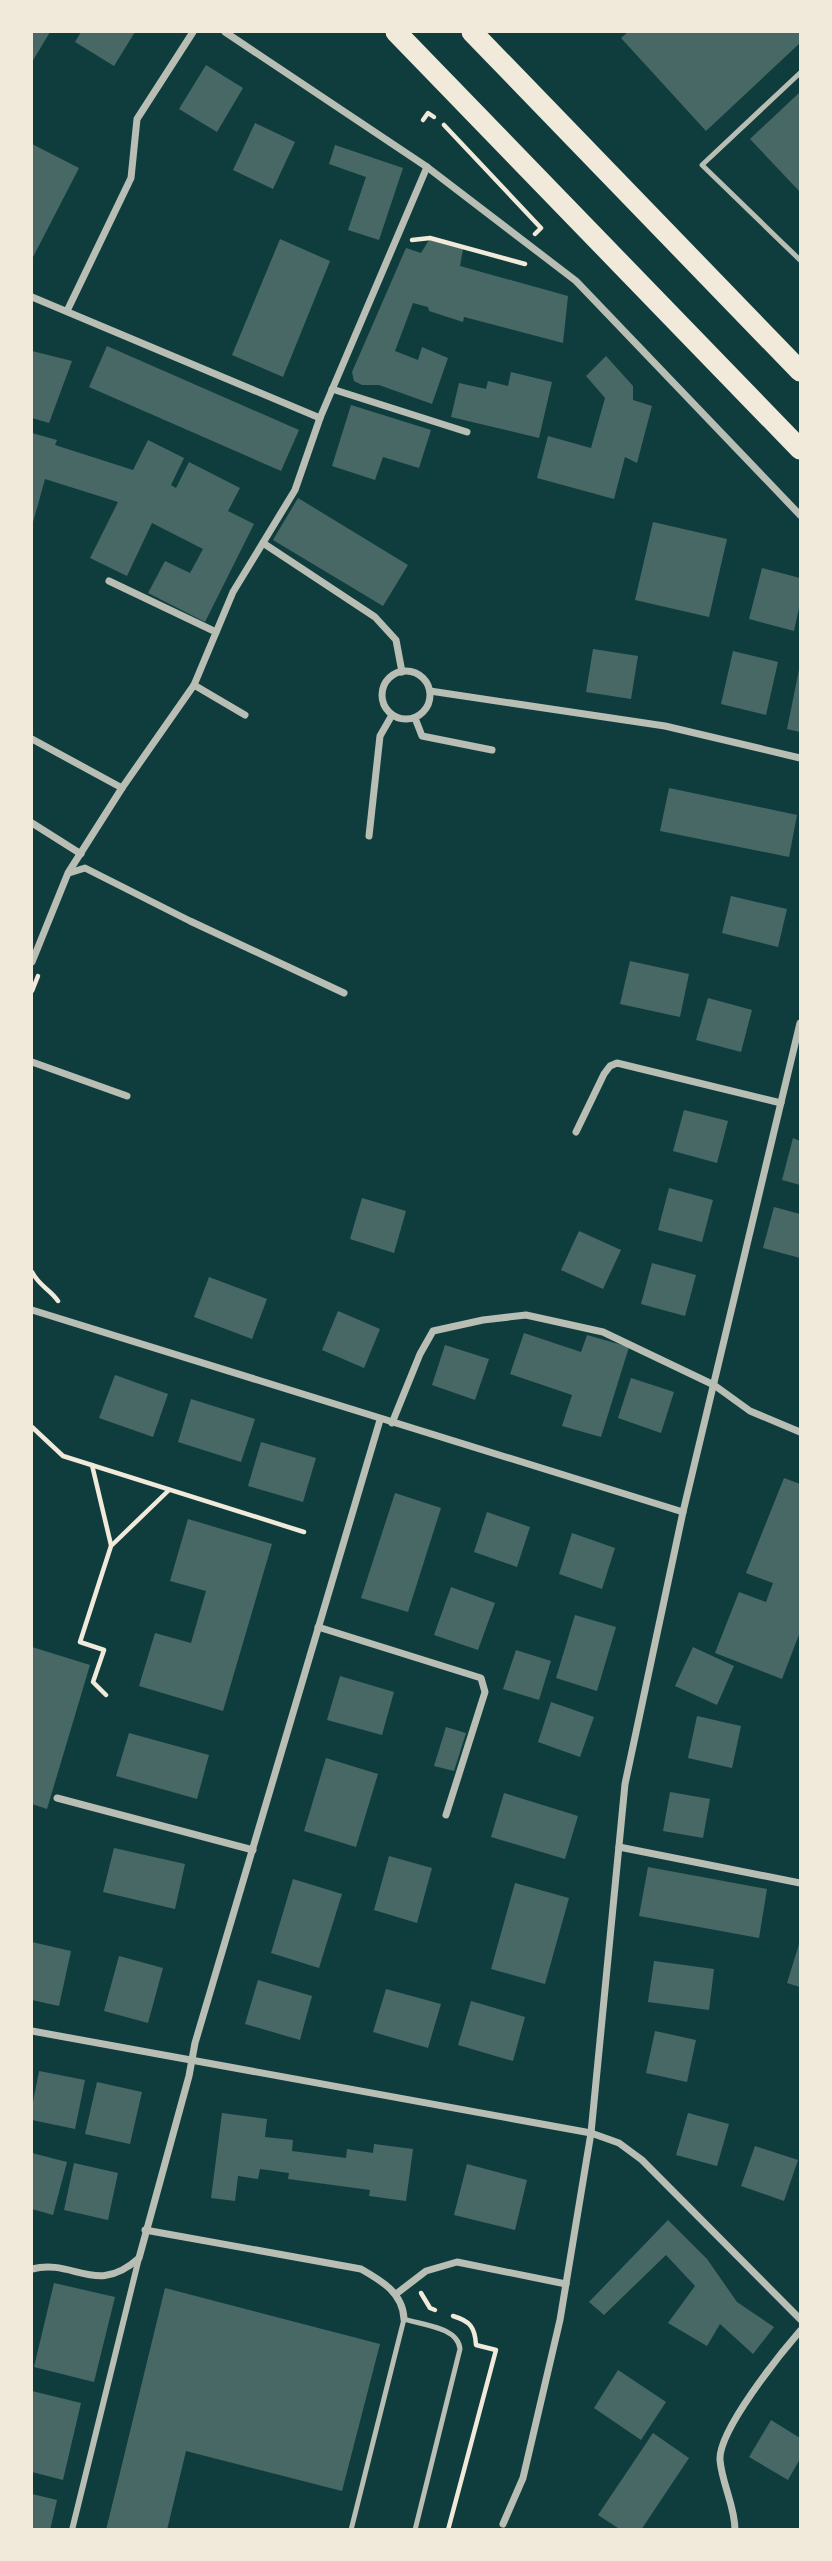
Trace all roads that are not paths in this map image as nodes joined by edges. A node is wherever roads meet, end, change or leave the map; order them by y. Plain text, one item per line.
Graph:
1 (193, 32) edge
2 (225, 32) edge
3 (396, 32) edge
4 (472, 32) edge
5 (800, 73) edge
6 (427, 167) junction
7 (800, 260) edge
8 (32, 297) edge
9 (67, 311) junction
10 (800, 371) edge
11 (332, 389) junction
12 (320, 418) junction
13 (467, 432) dead end
14 (800, 449) edge
15 (800, 514) edge
16 (263, 543) junction
17 (109, 581) dead end
18 (216, 632) junction
19 (402, 672) junction
20 (194, 685) junction
21 (430, 691) junction
22 (245, 715) dead end
23 (392, 715) junction
24 (415, 718) junction
25 (32, 739) edge
26 (492, 750) dead end
27 (800, 758) edge
28 (122, 789) junction
29 (32, 823) edge
30 (369, 836) dead end
31 (82, 854) junction
32 (68, 873) junction
33 (32, 962) edge
34 (344, 993) dead end
35 (800, 1023) edge
36 (32, 1062) edge
37 (127, 1096) dead end
38 (781, 1103) junction
39 (576, 1132) dead end
40 (32, 1310) edge
41 (714, 1385) junction
42 (380, 1420) junction
43 (392, 1423) junction
44 (800, 1432) edge
45 (683, 1512) junction
46 (318, 1627) junction
47 (58, 1798) dead end
48 (446, 1815) dead end
49 (619, 1847) junction
50 (253, 1850) junction
51 (800, 1883) edge
52 (32, 2031) edge
53 (192, 2061) junction
54 (590, 2133) junction
55 (145, 2230) junction
56 (139, 2258) junction
57 (32, 2269) edge
58 (566, 2284) junction
59 (396, 2294) junction
60 (800, 2317) edge
61 (404, 2319) junction
62 (800, 2331) edge
63 (503, 2524) dead end
64 (72, 2529) edge
65 (351, 2529) edge
66 (415, 2529) edge
67 (735, 2529) edge

1 - 9 street
2 - 6 street
3 - 14 highway
4 - 10 highway
5 - 7 lane
6 - 11 street
6 - 15 street
8 - 9 street
9 - 12 street
11 - 12 street
11 - 13 street
12 - 16 street
16 - 18 street
16 - 19 street
17 - 18 street
18 - 20 street
19 - 21 street
19 - 23 street
20 - 22 street
20 - 28 street
21 - 24 street
21 - 27 street
23 - 24 street
23 - 30 street
24 - 26 street
25 - 28 street
28 - 31 street
29 - 31 street
31 - 32 street
32 - 33 street
32 - 34 street
35 - 38 street
36 - 37 street
38 - 39 street
38 - 41 street
40 - 42 street
41 - 43 street
41 - 44 street
41 - 45 street
42 - 43 street
42 - 46 street
43 - 45 street
45 - 49 street
46 - 48 street
46 - 50 street
47 - 50 street
49 - 51 street
49 - 54 street
50 - 53 street
52 - 53 street
53 - 54 street
53 - 55 street
54 - 58 street
54 - 60 street
55 - 56 street
55 - 59 street
56 - 57 street
56 - 64 street
58 - 59 street
58 - 63 street
59 - 61 street
61 - 65 lane
61 - 66 lane
62 - 67 street

